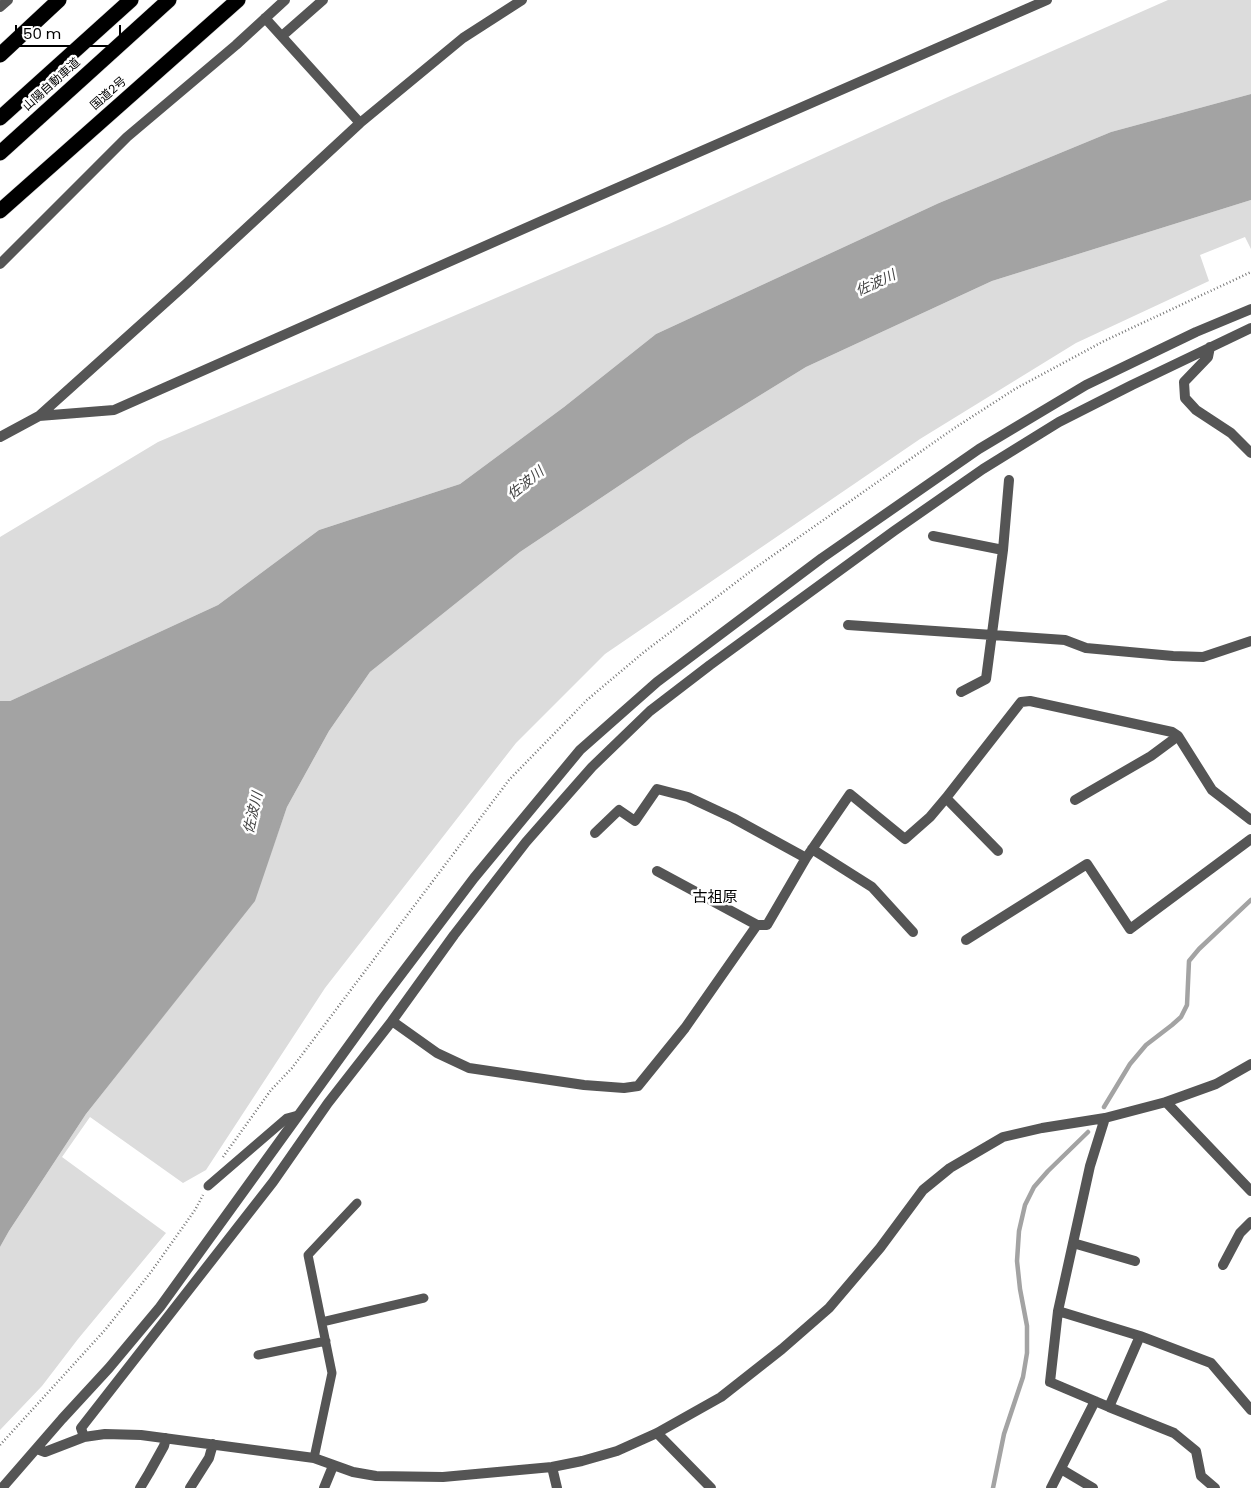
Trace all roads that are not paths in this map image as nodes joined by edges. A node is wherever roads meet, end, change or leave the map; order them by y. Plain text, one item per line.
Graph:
1 (8, 0) edge
2 (59, 0) edge
3 (131, 0) edge
4 (169, 0) edge
5 (238, 0) edge
6 (285, 0) edge
7 (323, 0) edge
8 (522, 0) edge
9 (1047, 0) edge
10 (509, 3) edge
11 (0, 7) edge
12 (265, 18) junction
13 (282, 36) junction
14 (0, 55) edge
15 (0, 118) edge
16 (360, 123) junction
17 (0, 153) edge
18 (0, 212) edge
19 (0, 264) edge
20 (1251, 309) edge
21 (1251, 328) edge
22 (1210, 348) junction
23 (39, 416) junction
24 (0, 437) edge
25 (1251, 453) edge
26 (1009, 480) dead end
27 (933, 536) dead end
28 (1003, 550) junction
29 (848, 624) dead end
30 (993, 635) junction
31 (1251, 641) edge
32 (961, 692) dead end
33 (1178, 736) junction
34 (946, 798) junction
35 (1075, 800) dead end
36 (1251, 820) edge
37 (594, 833) dead end
38 (1251, 838) edge
39 (812, 849) junction
40 (998, 851) dead end
41 (806, 858) junction
42 (657, 870) dead end
43 (757, 925) junction
44 (913, 932) dead end
45 (966, 940) dead end
46 (392, 1021) junction
47 (1251, 1064) edge
48 (1166, 1102) junction
49 (298, 1115) junction
50 (1106, 1118) junction
51 (208, 1186) dead end
52 (1251, 1191) edge
53 (357, 1204) dead end
54 (1251, 1222) edge
55 (1073, 1243) junction
56 (1135, 1261) dead end
57 (1224, 1265) dead end
58 (424, 1298) dead end
59 (1058, 1310) junction
60 (322, 1322) junction
61 (1140, 1336) junction
62 (326, 1340) junction
63 (258, 1355) dead end
64 (1094, 1401) junction
65 (1109, 1408) junction
66 (1251, 1410) edge
67 (657, 1433) junction
68 (84, 1437) junction
69 (166, 1438) junction
70 (213, 1444) junction
71 (37, 1449) junction
72 (314, 1458) junction
73 (333, 1466) junction
74 (552, 1467) junction
75 (1060, 1469) junction
76 (2, 1488) edge
77 (140, 1488) edge
78 (190, 1488) edge
79 (324, 1488) edge
80 (556, 1488) edge
81 (711, 1488) edge
82 (1051, 1488) edge
83 (1093, 1488) edge
84 (1215, 1488) edge

1 - 11 street
2 - 14 highway
3 - 15 highway, 山陽自動車道
4 - 17 highway, 山陽自動車道
5 - 18 highway, 国道2号
6 - 12 street
7 - 13 street
8 - 10 street
9 - 23 street
10 - 16 street
12 - 13 street
12 - 19 street
13 - 16 street
16 - 23 street
20 - 49 street
21 - 22 street
22 - 25 street
22 - 46 street
23 - 24 street
26 - 28 street
27 - 28 street
28 - 30 street
29 - 30 street
30 - 31 street
30 - 32 street
33 - 34 street
33 - 35 street
33 - 36 street
34 - 39 street
34 - 40 street
37 - 41 street
38 - 45 street
39 - 41 street
39 - 44 street
41 - 43 street
42 - 43 street
43 - 46 street
46 - 68 street
47 - 48 street
48 - 50 street
48 - 52 street
49 - 51 lane
49 - 71 street
50 - 55 street
50 - 67 street
53 - 60 lane
54 - 57 street
55 - 56 street
55 - 59 street
58 - 60 lane
59 - 61 street
59 - 64 street
60 - 62 lane
61 - 65 street
61 - 66 street
62 - 63 lane
62 - 72 lane
64 - 65 street
64 - 75 street
65 - 84 street
67 - 74 street
67 - 81 street
68 - 69 street
68 - 71 street
69 - 70 street
69 - 77 street
70 - 72 street
70 - 78 street
71 - 76 street
72 - 73 street
73 - 74 street
73 - 79 street
74 - 80 street
75 - 82 street
75 - 83 street

